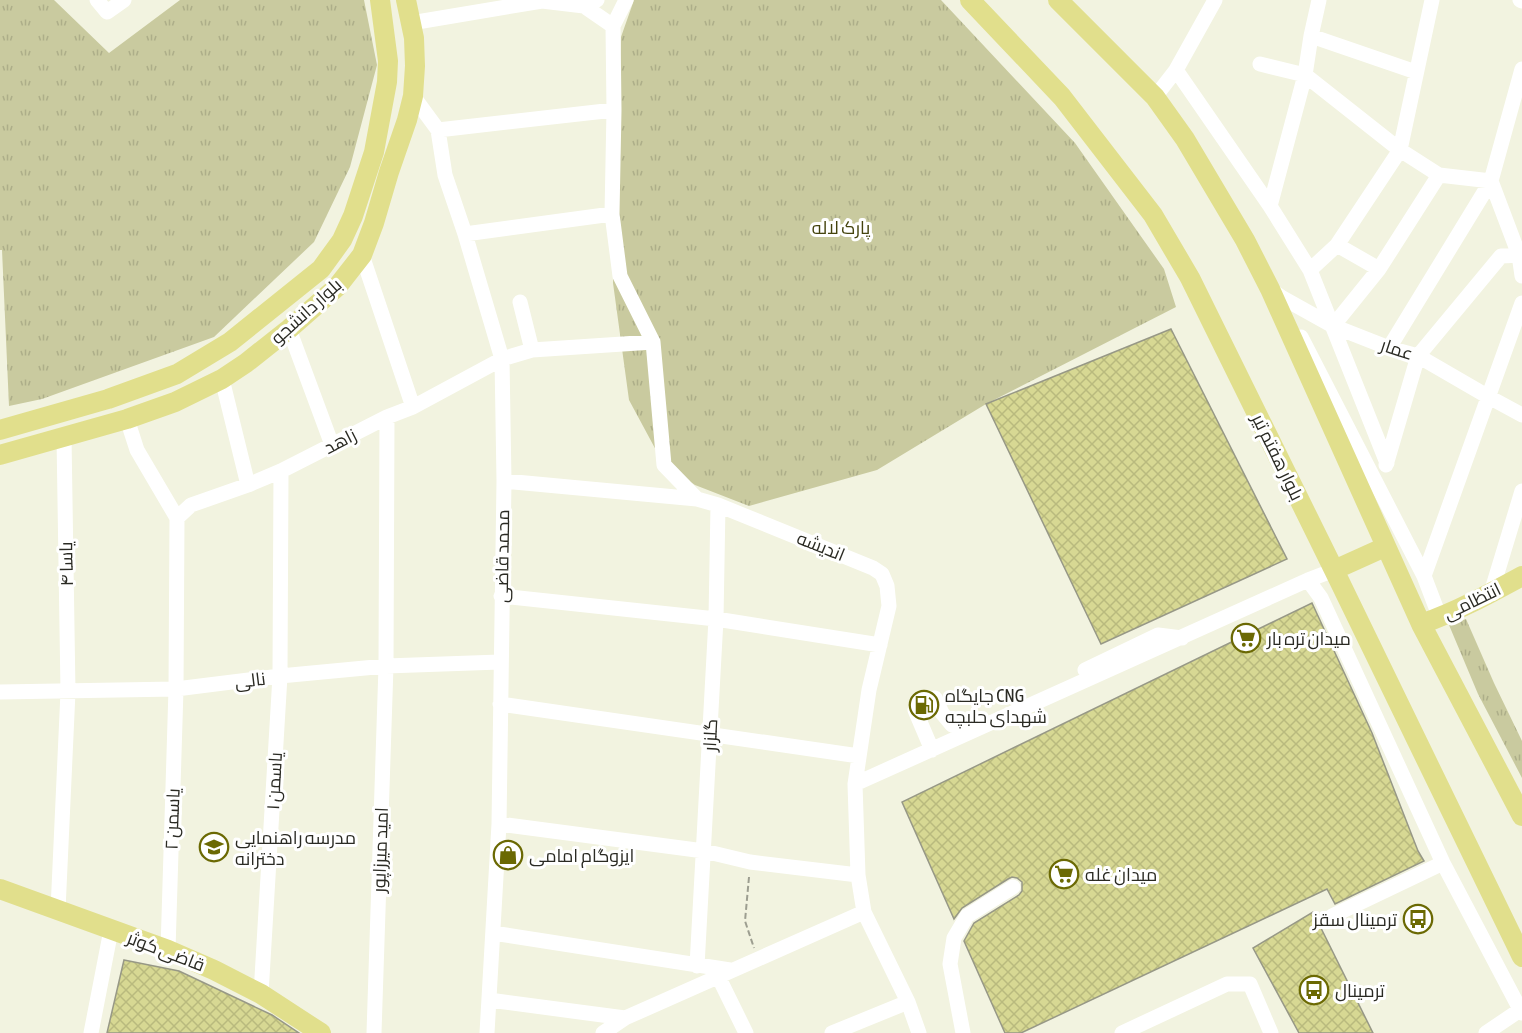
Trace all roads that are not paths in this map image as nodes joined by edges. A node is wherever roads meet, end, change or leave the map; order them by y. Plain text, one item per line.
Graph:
1 (97, 0) edge
2 (124, 0) edge
3 (380, 0) edge
4 (406, 0) edge
5 (626, 0) edge
6 (970, 0) edge
7 (1058, 0) edge
8 (1215, 0) edge
9 (1319, 0) edge
10 (1432, 0) edge
11 (541, 1) edge
12 (590, 3) edge
13 (411, 23) junction
14 (613, 26) junction
15 (1311, 36) junction
16 (1260, 64) dead end
17 (1522, 69) edge
18 (1176, 70) junction
19 (1416, 72) junction
20 (1305, 75) junction
21 (413, 96) junction
22 (1155, 97) junction
23 (614, 110) junction
24 (438, 130) junction
25 (1400, 150) junction
26 (1439, 175) junction
27 (1491, 182) junction
28 (1270, 206) junction
29 (612, 214) junction
30 (465, 234) junction
31 (1337, 244) junction
32 (1521, 252) edge
33 (362, 255) junction
34 (1310, 270) junction
35 (1379, 270) junction
36 (1522, 276) edge
37 (1276, 293) junction
38 (520, 302) dead end
39 (1522, 303) edge
40 (1333, 326) junction
41 (289, 329) junction
42 (653, 342) junction
43 (1389, 348) junction
44 (532, 350) junction
45 (1418, 356) junction
46 (502, 359) junction
47 (222, 379) junction
48 (1487, 396) junction
49 (413, 407) junction
50 (1520, 409) edge
51 (387, 417) junction
52 (127, 419) junction
53 (0, 430) edge
54 (64, 437) junction
55 (332, 446) junction
56 (0, 455) edge
57 (1387, 463) junction
58 (281, 471) junction
59 (504, 481) junction
60 (1377, 484) junction
61 (248, 485) junction
62 (1522, 491) edge
63 (697, 499) junction
64 (718, 505) junction
65 (177, 518) junction
66 (1385, 547) junction
67 (1334, 570) junction
68 (1424, 576) junction
69 (1522, 576) edge
70 (1308, 580) junction
71 (1491, 593) junction
72 (501, 596) junction
73 (716, 619) junction
74 (1431, 621) junction
75 (1182, 638) junction
76 (880, 645) junction
77 (500, 662) junction
78 (386, 666) junction
79 (280, 676) junction
80 (176, 689) junction
81 (0, 692) edge
82 (68, 692) junction
83 (500, 704) junction
84 (711, 734) junction
85 (932, 750) junction
86 (859, 756) junction
87 (855, 784) junction
88 (1522, 816) edge
89 (499, 824) junction
90 (704, 851) junction
91 (1443, 863) junction
92 (858, 875) junction
93 (1013, 887) dead end
94 (0, 889) edge
95 (58, 910) junction
96 (864, 912) junction
97 (1332, 916) dead end
98 (111, 930) junction
99 (492, 933) junction
100 (168, 950) junction
101 (1522, 957) edge
102 (698, 966) junction
103 (725, 973) junction
104 (261, 994) junction
105 (489, 1000) junction
106 (908, 1002) junction
107 (1521, 1012) edge
108 (625, 1018) junction
109 (314, 1031) edge
110 (91, 1033) edge
111 (374, 1033) edge
112 (487, 1033) edge
113 (603, 1033) edge
114 (746, 1033) edge
115 (832, 1033) edge
116 (919, 1033) edge
117 (963, 1033) edge
118 (1122, 1033) edge
119 (1271, 1033) edge
120 (1486, 1033) edge

1 - 2 street
3 - 53 main road, بلوار دانشجو
4 - 13 main road, بلوار دانشجو
5 - 14 street
6 - 67 main road, بلوار هفتم تیر
7 - 22 main road
8 - 18 street
9 - 15 street
10 - 19 street
11 - 12 street
11 - 13 street
12 - 14 street
13 - 21 main road, بلوار دانشجو
14 - 23 street, اندیشه
15 - 19 street
15 - 20 street
16 - 20 street
17 - 27 street
18 - 22 street
18 - 28 street
19 - 25 street
20 - 25 street
20 - 28 street
21 - 24 street, محمد قاضی
21 - 33 main road, بلوار دانشجو
22 - 37 main road
23 - 24 street
23 - 29 street, اندیشه
24 - 30 street, محمد قاضی
25 - 26 street
25 - 31 street
26 - 27 street
26 - 35 street
27 - 32 street
27 - 43 street
28 - 34 street
29 - 30 street
29 - 42 street, اندیشه
30 - 46 street, محمد قاضی
31 - 34 street
31 - 35 street
32 - 36 street
32 - 45 street
33 - 41 main road, بلوار دانشجو
33 - 49 street
34 - 40 street
35 - 40 street
37 - 40 street, عمار
37 - 60 street
37 - 66 main road
38 - 44 street
39 - 48 street
40 - 43 street, عمار
40 - 57 street
41 - 47 main road, بلوار دانشجو
41 - 55 street
42 - 44 street, زاهد
42 - 63 street, اندیشه
43 - 45 street, عمار
44 - 46 street, زاهد
45 - 48 street, عمار
45 - 57 street
46 - 49 street, زاهد
46 - 59 street, محمد قاضی
47 - 52 main road, بلوار دانشجو
47 - 61 street
48 - 50 street, عمار
48 - 68 street
49 - 51 street, زاهد
51 - 55 street, زاهد
51 - 78 street, امید میرزاپور
52 - 54 main road, بلوار دانشجو
52 - 65 street
54 - 56 main road, بلوار دانشجو
54 - 82 street, یاسا ۴
55 - 58 street, زاهد
57 - 60 street
58 - 61 street, زاهد
58 - 79 street, یاسمن ۱
59 - 63 street
59 - 72 street, محمد قاضی
60 - 68 street
61 - 65 street, زاهد
62 - 71 street
63 - 64 street, اندیشه
64 - 73 street, گلزار
64 - 76 street, اندیشه
65 - 80 street, یاسمن ۲
66 - 67 main road
66 - 74 main road
67 - 70 street
67 - 101 main road, بلوار هفتم تیر
68 - 74 street
69 - 71 main road, انتظامی
70 - 75 street
70 - 91 street
71 - 74 main road, انتظامی
72 - 73 street
72 - 77 street, محمد قاضی
73 - 76 street
73 - 84 street, گلزار
74 - 88 main road
75 - 85 street
75 - 85 street
76 - 86 street, اندیشه
77 - 78 street, نالی
77 - 83 street, محمد قاضی
78 - 79 street, نالی
78 - 111 street, امید میرزاپور
79 - 80 street, نالی
79 - 104 street, یاسمن ۱
80 - 82 street, نالی
80 - 100 street, یاسمن ۲
81 - 82 street, نالی
82 - 95 street
83 - 84 street
83 - 89 street, محمد قاضی
84 - 86 street
84 - 90 street, گلزار
85 - 87 street
86 - 87 street, اندیشه
87 - 92 street, اندیشه
89 - 90 street
89 - 99 street, محمد قاضی
90 - 92 street
90 - 102 street, گلزار
91 - 97 street
91 - 107 street
92 - 96 street, اندیشه
93 - 117 street
94 - 95 main road, قاضی کوثر
95 - 98 main road, قاضی کوثر
96 - 103 street
96 - 106 street, اندیشه
98 - 100 main road, قاضی کوثر
98 - 110 street
99 - 102 street
99 - 105 street, محمد قاضی
100 - 104 main road, قاضی کوثر
102 - 103 street
103 - 108 street
103 - 114 street
104 - 109 main road, قاضی کوثر
105 - 108 street
105 - 112 street, محمد قاضی
106 - 115 street
106 - 116 street, اندیشه
107 - 120 street
108 - 113 street
118 - 119 street

